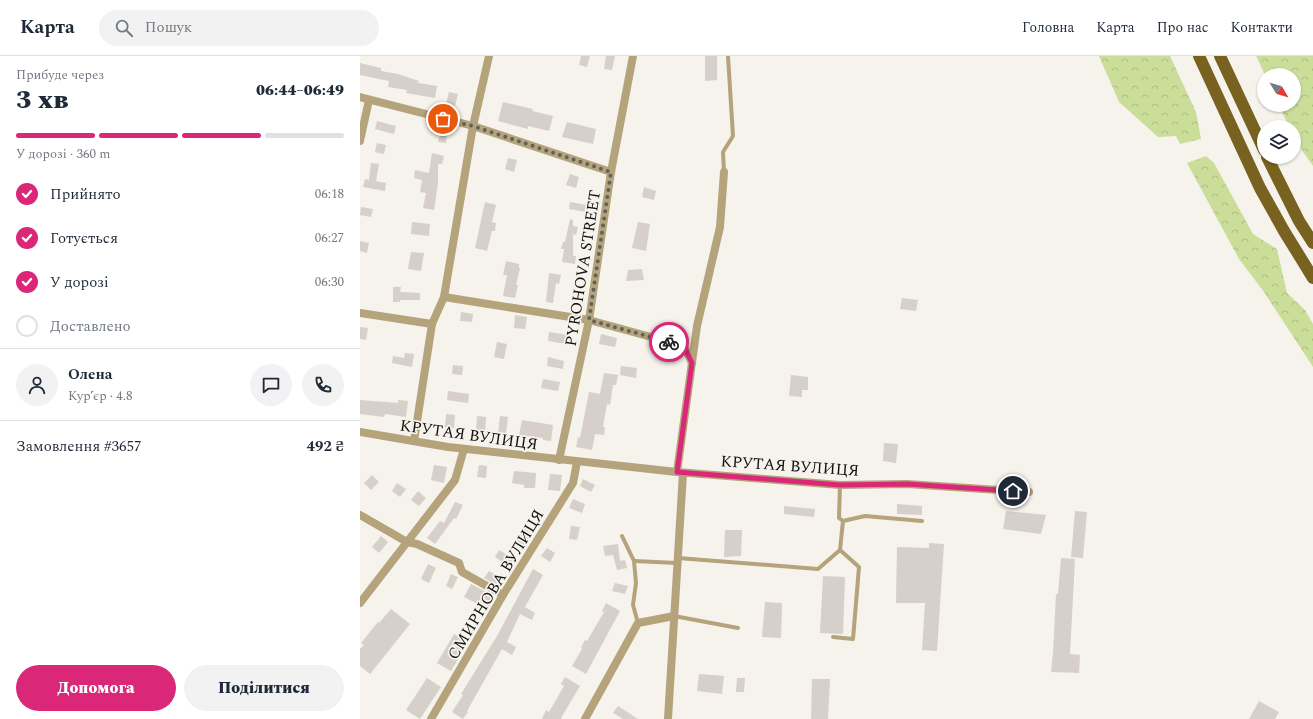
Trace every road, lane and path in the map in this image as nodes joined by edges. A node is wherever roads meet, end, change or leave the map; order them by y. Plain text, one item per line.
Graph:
1 (489, 56) edge
2 (633, 56) edge
3 (728, 56) edge
4 (1199, 56) edge
5 (1220, 56) edge
6 (360, 98) edge
7 (369, 100) junction
8 (473, 126) junction
9 (1257, 135) edge
10 (360, 141) edge
11 (1270, 164) edge
12 (611, 172) junction
13 (724, 172) joint
14 (1313, 243) edge
15 (1313, 278) edge
16 (444, 297) junction
17 (360, 313) edge
18 (589, 320) junction
19 (432, 324) junction
20 (692, 363) junction
21 (361, 434) edge
22 (414, 441) junction
23 (464, 449) junction
24 (560, 460) junction
25 (577, 462) junction
26 (680, 472) junction
27 (840, 485) junction
28 (1028, 492) dead end
29 (360, 515) edge
30 (922, 520) dead end
31 (843, 521) junction
32 (622, 536) dead end
33 (407, 542) junction
34 (840, 550) junction
35 (678, 560) junction
36 (634, 561) junction
37 (503, 595) junction
38 (360, 603) edge
39 (674, 616) junction
40 (638, 623) junction
41 (738, 628) dead end
42 (833, 637) dead end
43 (431, 719) edge
44 (585, 719) edge
45 (668, 719) edge

1 - 8 street
2 - 12 street, PYROHOVA STREET
3 - 13 lane
4 - 15 main road
5 - 9 main road
6 - 7 street
7 - 8 street
7 - 10 street
8 - 12 street
8 - 16 street
11 - 14 main road
12 - 18 street, PYROHOVA STREET
13 - 20 street
16 - 18 street
16 - 19 street
17 - 19 street
18 - 20 street
18 - 24 street, PYROHOVA STREET
19 - 22 street
20 - 26 street
21 - 22 street, КРУТАЯ ВУЛИЦЯ
22 - 23 street, КРУТАЯ ВУЛИЦЯ
23 - 24 street, КРУТАЯ ВУЛИЦЯ
23 - 33 street
24 - 25 street, КРУТАЯ ВУЛИЦЯ
25 - 26 street, КРУТАЯ ВУЛИЦЯ
25 - 37 street, СМИРНОВА ВУЛИЦЯ
26 - 27 street, КРУТАЯ ВУЛИЦЯ
26 - 35 street
27 - 28 street, КРУТАЯ ВУЛИЦЯ
27 - 31 lane
29 - 33 street
30 - 31 lane
31 - 34 lane
32 - 36 lane
33 - 37 street
33 - 38 street
34 - 35 lane
34 - 42 lane
35 - 36 lane
35 - 39 street
36 - 40 lane
37 - 43 street, СМИРНОВА ВУЛИЦЯ
39 - 40 street
39 - 41 lane
39 - 45 street
40 - 44 street

